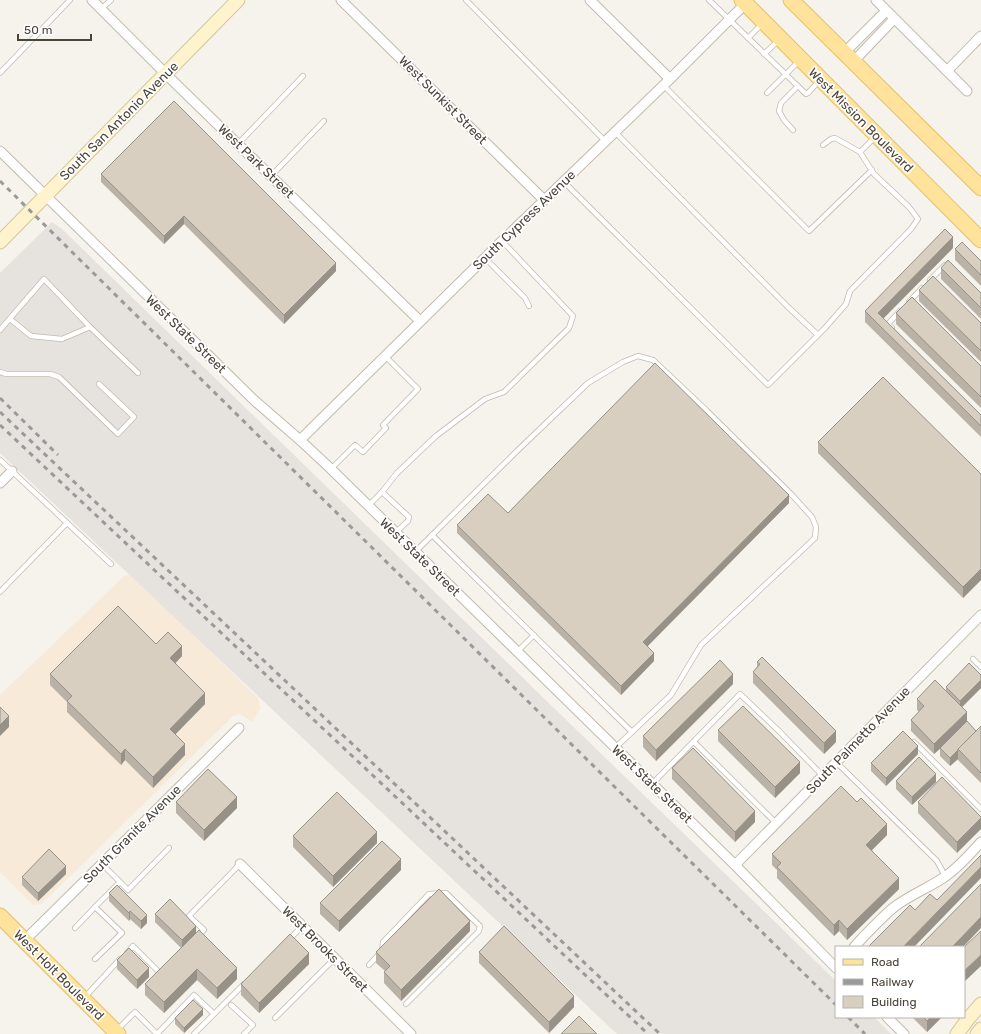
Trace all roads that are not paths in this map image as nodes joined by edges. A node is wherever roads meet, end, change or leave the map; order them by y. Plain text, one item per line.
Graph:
1 (70, 0) edge
2 (92, 0) edge
3 (111, 0) edge
4 (238, 0) edge
5 (341, 0) edge
6 (466, 0) edge
7 (590, 0) edge
8 (709, 0) edge
9 (791, 0) edge
10 (876, 0) edge
11 (745, 1) edge
12 (101, 10) junction
13 (886, 11) junction
14 (894, 19) junction
15 (729, 20) junction
16 (763, 22) junction
17 (981, 36) edge
18 (748, 38) junction
19 (780, 39) junction
20 (764, 54) junction
21 (849, 57) junction
22 (800, 59) junction
23 (947, 71) junction
24 (0, 73) edge
25 (166, 74) junction
26 (786, 74) junction
27 (303, 76) dead end
28 (821, 80) junction
29 (666, 82) junction
30 (798, 86) junction
31 (967, 92) dead end
32 (767, 93) dead end
33 (324, 121) dead end
34 (794, 130) dead end
35 (615, 132) junction
36 (876, 136) junction
37 (605, 141) junction
38 (238, 144) junction
39 (823, 145) dead end
40 (0, 151) edge
41 (860, 152) junction
42 (872, 170) junction
43 (271, 176) junction
44 (563, 182) junction
45 (981, 188) edge
46 (45, 196) junction
47 (544, 200) junction
48 (981, 240) edge
49 (502, 241) junction
50 (0, 242) edge
51 (485, 258) junction
52 (948, 262) edge
53 (932, 278) junction
54 (937, 284) edge
55 (911, 300) junction
56 (906, 305) edge
57 (529, 306) dead end
58 (916, 306) edge
59 (902, 310) edge
60 (10, 319) junction
61 (420, 321) junction
62 (90, 328) junction
63 (0, 330) edge
64 (898, 334) edge
65 (818, 335) junction
66 (385, 356) junction
67 (0, 372) edge
68 (138, 373) dead end
69 (99, 384) dead end
70 (300, 440) junction
71 (0, 460) edge
72 (330, 469) junction
73 (12, 471) junction
74 (0, 483) edge
75 (382, 492) junction
76 (368, 506) junction
77 (67, 523) junction
78 (396, 533) junction
79 (432, 535) junction
80 (415, 552) junction
81 (111, 564) dead end
82 (0, 592) edge
83 (981, 615) edge
84 (534, 635) junction
85 (517, 652) junction
86 (973, 659) dead end
87 (981, 667) edge
88 (239, 728) dead end
89 (632, 732) junction
90 (911, 739) edge
91 (694, 742) junction
92 (615, 748) junction
93 (836, 762) junction
94 (823, 776) junction
95 (652, 784) junction
96 (981, 809) edge
97 (776, 823) junction
98 (981, 842) edge
99 (169, 848) dead end
100 (102, 864) junction
101 (240, 864) joint
102 (735, 865) junction
103 (945, 876) junction
104 (120, 882) junction
105 (95, 907) junction
106 (0, 916) edge
107 (302, 926) junction
108 (75, 928) dead end
109 (24, 941) junction
110 (193, 941) edge
111 (288, 941) edge
112 (855, 946) edge
113 (335, 958) junction
114 (95, 959) dead end
115 (369, 965) dead end
116 (835, 966) edge
117 (166, 968) edge
118 (248, 980) edge
119 (83, 999) junction
120 (406, 1004) dead end
121 (981, 1004) edge
122 (231, 1005) dead end
123 (214, 1014) junction
124 (275, 1018) dead end
125 (888, 1018) edge
126 (981, 1029) edge
127 (115, 1033) edge
128 (157, 1034) edge
129 (194, 1034) edge
130 (244, 1034) edge
131 (411, 1034) edge
132 (904, 1034) edge
133 (957, 1034) edge
134 (977, 1034) edge

1 - 24 lane
2 - 12 street, West Park Street
3 - 12 lane
4 - 25 street, South San Antonio Avenue
5 - 47 street, West Sunkist Street
6 - 37 lane
7 - 29 street
8 - 15 lane
9 - 21 main road
10 - 13 street
11 - 15 street, South Cypress Avenue
11 - 16 main road, West Mission Boulevard
12 - 25 street, West Park Street
13 - 14 street
13 - 21 street
14 - 21 street
14 - 23 street
15 - 18 lane
15 - 29 street, South Cypress Avenue
16 - 18 lane
16 - 19 main road, West Mission Boulevard
17 - 23 street
18 - 20 lane
19 - 20 lane
19 - 22 main road, West Mission Boulevard
20 - 26 lane
21 - 45 main road
22 - 26 lane
22 - 28 main road, West Mission Boulevard
23 - 31 street
25 - 38 street, West Park Street
25 - 46 street, South San Antonio Avenue
26 - 30 lane
26 - 32 lane
27 - 38 lane
28 - 30 lane
28 - 36 main road, West Mission Boulevard
29 - 35 street, South Cypress Avenue
29 - 42 lane
30 - 34 lane
33 - 43 lane
35 - 37 street, South Cypress Avenue
35 - 65 lane
36 - 41 lane
36 - 48 main road, West Mission Boulevard
37 - 44 street, South Cypress Avenue
38 - 43 street, West Park Street
39 - 41 lane
40 - 46 street, West State Street
41 - 42 lane
42 - 65 lane
43 - 61 street, West Park Street
44 - 47 street, South Cypress Avenue
44 - 65 lane
46 - 50 street, South San Antonio Avenue
46 - 70 street, West State Street
47 - 49 street, South Cypress Avenue
49 - 51 street, South Cypress Avenue
49 - 75 lane
51 - 57 lane
51 - 61 street, South Cypress Avenue
52 - 53 lane
53 - 54 lane
53 - 55 lane
55 - 56 lane
55 - 58 lane
59 - 64 lane
60 - 62 lane
60 - 62 lane
60 - 63 lane
61 - 66 street, South Cypress Avenue
62 - 68 lane
66 - 70 street, South Cypress Avenue
66 - 72 lane
67 - 69 lane
70 - 72 street, West State Street
71 - 73 lane
72 - 76 street, West State Street
73 - 74 street
73 - 77 lane
75 - 76 lane
75 - 78 lane
76 - 78 street, West State Street
77 - 81 lane
77 - 82 lane
78 - 80 street, West State Street
79 - 80 lane
79 - 84 lane
79 - 89 lane
80 - 85 street, West State Street
83 - 93 street, South Palmetto Avenue
84 - 85 lane
84 - 89 lane
85 - 92 street, West State Street
86 - 87 lane
88 - 100 street, South Granite Avenue
89 - 92 lane
90 - 96 lane
91 - 94 lane
91 - 95 lane
91 - 97 lane
92 - 95 street, West State Street
93 - 94 street, South Palmetto Avenue
93 - 103 lane
94 - 97 street, South Palmetto Avenue
95 - 102 street, West State Street
97 - 102 street, South Palmetto Avenue
98 - 103 street
99 - 104 lane
100 - 104 lane
100 - 109 street, South Granite Avenue
101 - 107 street, West Brooks Street
101 - 110 lane
102 - 116 street, West State Street
103 - 112 street
104 - 105 lane
105 - 108 lane
105 - 114 lane
106 - 109 main road, West Holt Boulevard
107 - 111 lane
107 - 113 street, West Brooks Street
109 - 119 main road, West Holt Boulevard
113 - 124 lane
113 - 131 street, West Brooks Street
115 - 120 lane
117 - 119 lane
118 - 123 lane
119 - 127 main road, West Holt Boulevard
121 - 133 street
122 - 130 lane
123 - 128 lane
123 - 129 lane
125 - 132 street
126 - 134 street
127 - 128 lane

